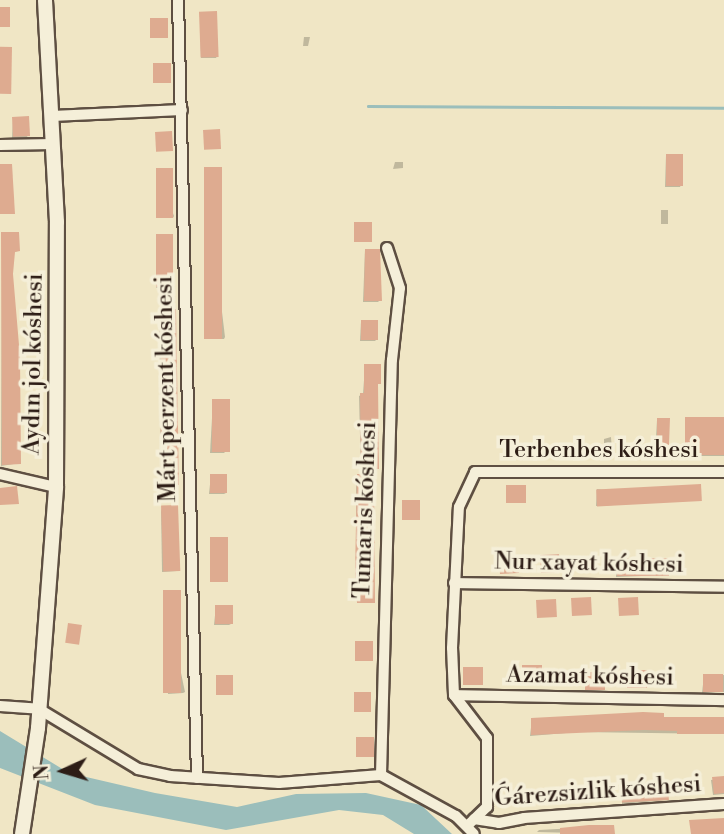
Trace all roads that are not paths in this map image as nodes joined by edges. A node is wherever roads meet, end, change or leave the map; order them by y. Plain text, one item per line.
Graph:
1 (45, 0) edge
2 (178, 0) edge
3 (182, 110) junction
4 (52, 116) junction
5 (53, 144) junction
6 (0, 145) edge
7 (387, 248) dead end
8 (724, 472) edge
9 (0, 474) edge
10 (56, 487) junction
11 (454, 583) junction
12 (724, 587) edge
13 (454, 695) junction
14 (724, 700) edge
15 (0, 706) edge
16 (39, 709) junction
17 (381, 775) junction
18 (197, 778) junction
19 (724, 804) edge
20 (471, 826) edge
21 (22, 834) edge

1 - 4 street, Aydın jol kóshesi
2 - 3 street, Márt perzent kóshesi
3 - 4 street
3 - 18 street, Márt perzent kóshesi
4 - 5 street, Aydın jol kóshesi
5 - 6 street
5 - 10 street, Aydın jol kóshesi
7 - 17 street, Tumaris kóshesi
8 - 11 street, Terbenbes kóshesi
9 - 10 street
10 - 16 street, Aydın jol kóshesi
11 - 12 street, Nur xayat kóshesi
11 - 13 street
13 - 14 street, Azamat kóshesi
13 - 20 street
15 - 16 street
16 - 18 street
16 - 21 street, Aydın jol kóshesi
17 - 18 street
17 - 20 street
19 - 20 street, Ǵárezsizlik kóshesi

